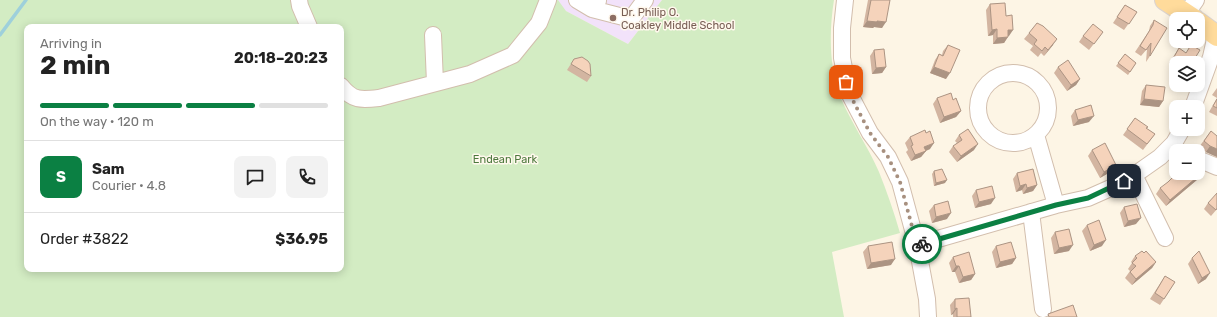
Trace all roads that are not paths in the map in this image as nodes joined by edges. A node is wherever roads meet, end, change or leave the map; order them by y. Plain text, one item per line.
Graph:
1 (299, 0) edge
2 (548, 0) edge
3 (577, 0) edge
4 (645, 0) edge
5 (845, 0) edge
6 (1165, 0) edge
7 (596, 5) edge
8 (1189, 12) edge
9 (308, 24) edge
10 (1205, 25) edge
11 (433, 35) dead end
12 (1216, 36) edge
13 (435, 83) junction
14 (344, 89) edge
15 (1196, 100) edge
16 (1036, 135) junction
17 (1169, 152) edge
18 (1205, 162) edge
19 (1217, 167) edge
20 (1134, 175) junction
21 (1056, 205) junction
22 (1031, 212) junction
23 (1164, 238) dead end
24 (917, 245) junction
25 (1043, 309) dead end
26 (928, 317) edge

1 - 9 street
2 - 13 street
3 - 7 street
4 - 7 street
5 - 24 street
6 - 8 main road
10 - 12 main road
11 - 13 street
12 - 15 street
13 - 14 street
16 - 16 street
16 - 21 street
17 - 20 street
18 - 19 street
20 - 21 street
20 - 23 street
21 - 22 street
22 - 24 street
22 - 25 street
24 - 26 street

